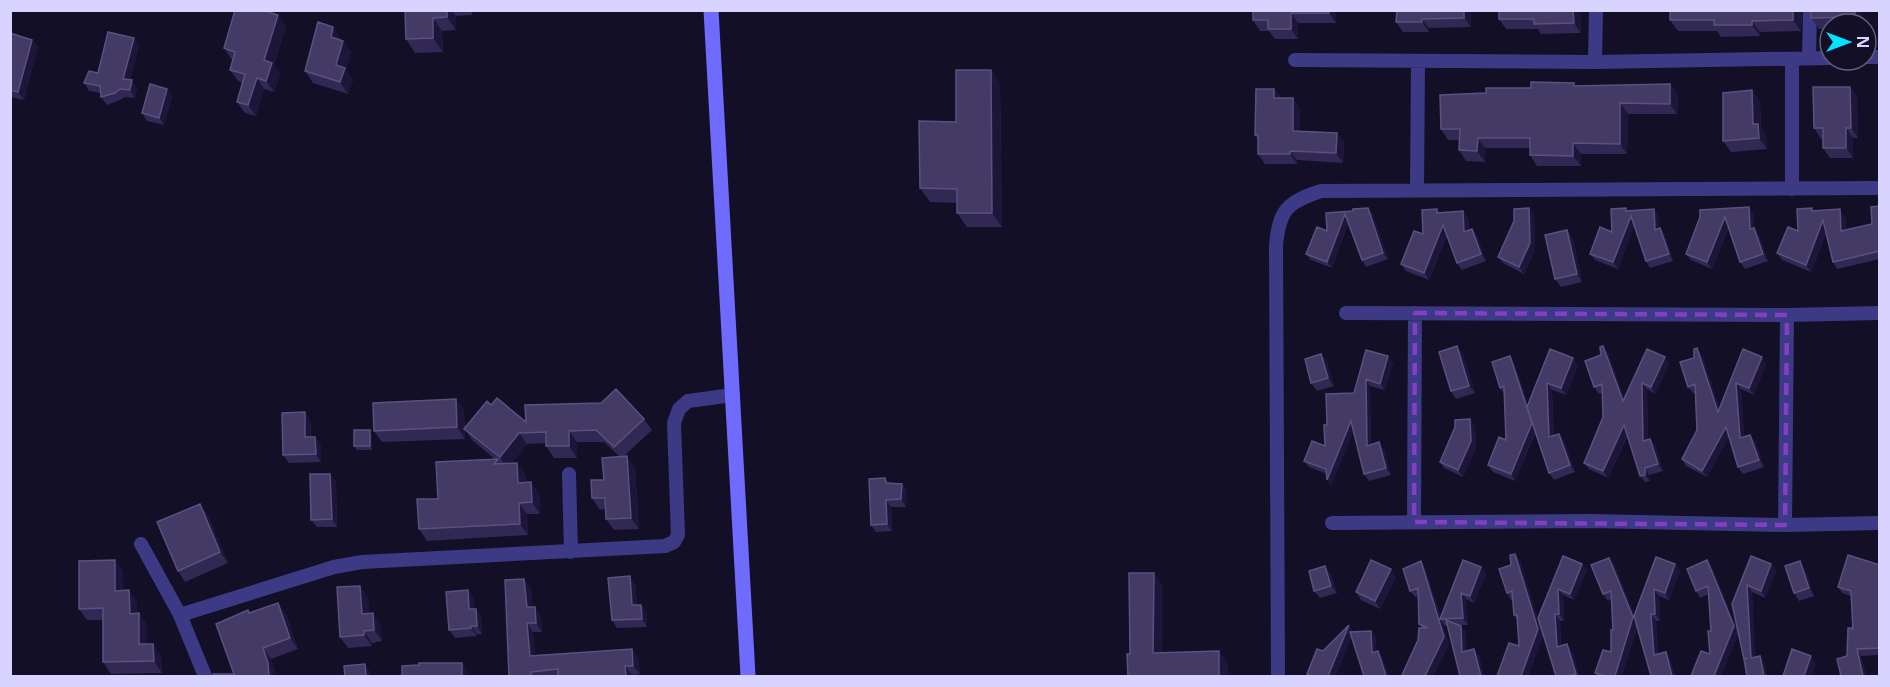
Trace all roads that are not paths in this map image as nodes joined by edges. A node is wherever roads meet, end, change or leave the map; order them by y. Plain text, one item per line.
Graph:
1 (711, 10) edge
2 (1596, 10) edge
3 (1810, 10) edge
4 (1792, 58) junction
5 (1809, 58) junction
6 (1818, 58) edge
7 (1295, 60) dead end
8 (1418, 61) junction
9 (1595, 62) junction
10 (1880, 188) edge
11 (1792, 189) junction
12 (1417, 190) junction
13 (1346, 313) dead end
14 (1880, 313) edge
15 (1415, 314) junction
16 (1787, 315) junction
17 (733, 395) junction
18 (569, 474) dead end
19 (1414, 522) junction
20 (1332, 523) dead end
21 (1880, 523) edge
22 (1785, 525) junction
23 (141, 544) dead end
24 (571, 552) junction
25 (180, 615) junction
26 (205, 676) edge
27 (748, 676) edge
28 (1278, 676) edge

1 - 17 street
2 - 9 street
3 - 5 street
4 - 5 street
4 - 9 street
4 - 11 street
5 - 6 street
7 - 8 street
8 - 9 street
8 - 12 street
10 - 11 street
11 - 12 street
12 - 28 street
13 - 15 street
14 - 16 street
15 - 16 street
15 - 19 street
16 - 22 street
17 - 24 street
17 - 27 street
18 - 24 street
19 - 20 street
19 - 22 street
21 - 22 street
23 - 25 street
24 - 25 street
25 - 26 street

